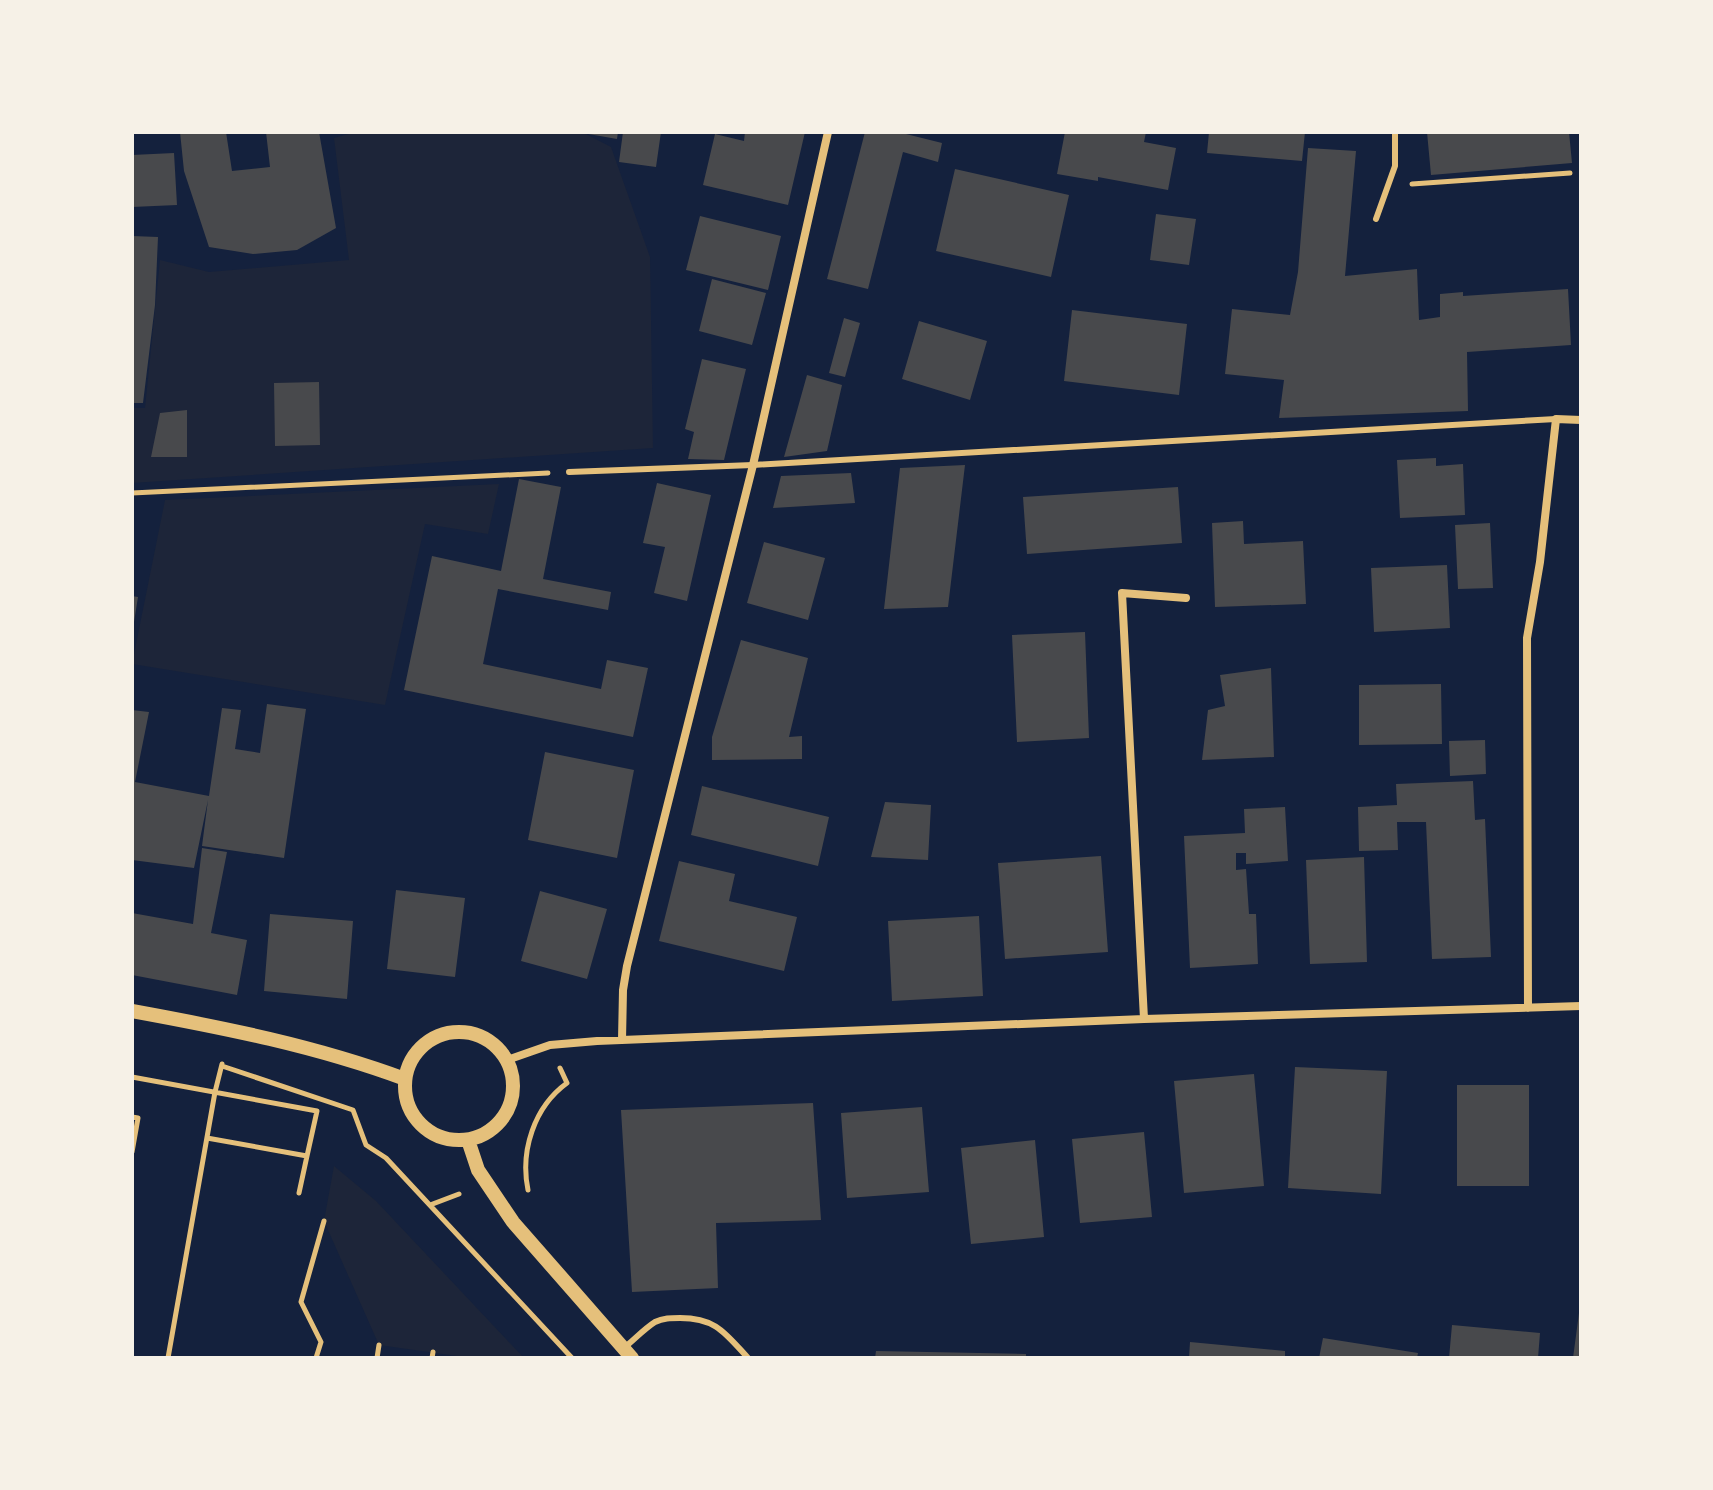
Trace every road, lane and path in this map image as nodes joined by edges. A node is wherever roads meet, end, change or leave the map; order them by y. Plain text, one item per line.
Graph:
1 (828, 132) edge
2 (1395, 132) edge
3 (1570, 173) dead end
4 (1388, 186) junction
5 (1376, 219) dead end
6 (1556, 419) junction
7 (1581, 420) edge
8 (753, 465) junction
9 (569, 472) joint
10 (132, 493) edge
11 (1186, 598) dead end
12 (1581, 1006) edge
13 (1528, 1008) junction
14 (132, 1011) edge
15 (1144, 1019) junction
16 (227, 1029) junction
17 (622, 1040) junction
18 (550, 1045) junction
19 (507, 1060) junction
20 (222, 1066) junction
21 (132, 1077) edge
22 (405, 1079) junction
23 (215, 1092) junction
24 (132, 1117) edge
25 (207, 1138) junction
26 (468, 1140) junction
27 (132, 1152) edge
28 (307, 1156) junction
29 (299, 1193) dead end
30 (529, 1195) dead end
31 (324, 1221) dead end
32 (379, 1345) dead end
33 (628, 1353) edge
34 (168, 1358) edge
35 (316, 1358) edge
36 (377, 1358) edge
37 (572, 1358) edge
38 (748, 1358) edge

1 - 8 street
2 - 4 lane
3 - 4 path
4 - 5 lane
6 - 7 street
6 - 8 lane
6 - 13 street
8 - 9 lane
8 - 17 street
9 - 10 path
11 - 15 street
12 - 13 street
13 - 15 street
14 - 16 street
15 - 17 street
16 - 20 path
16 - 22 street
17 - 18 street
18 - 19 street
18 - 30 path
19 - 22 street
19 - 26 street
20 - 23 path
20 - 37 path
21 - 23 path
22 - 26 street
23 - 25 path
23 - 28 path
24 - 27 path
25 - 28 path
25 - 34 path
26 - 33 street
28 - 29 path
31 - 35 path
32 - 36 path
33 - 38 lane

